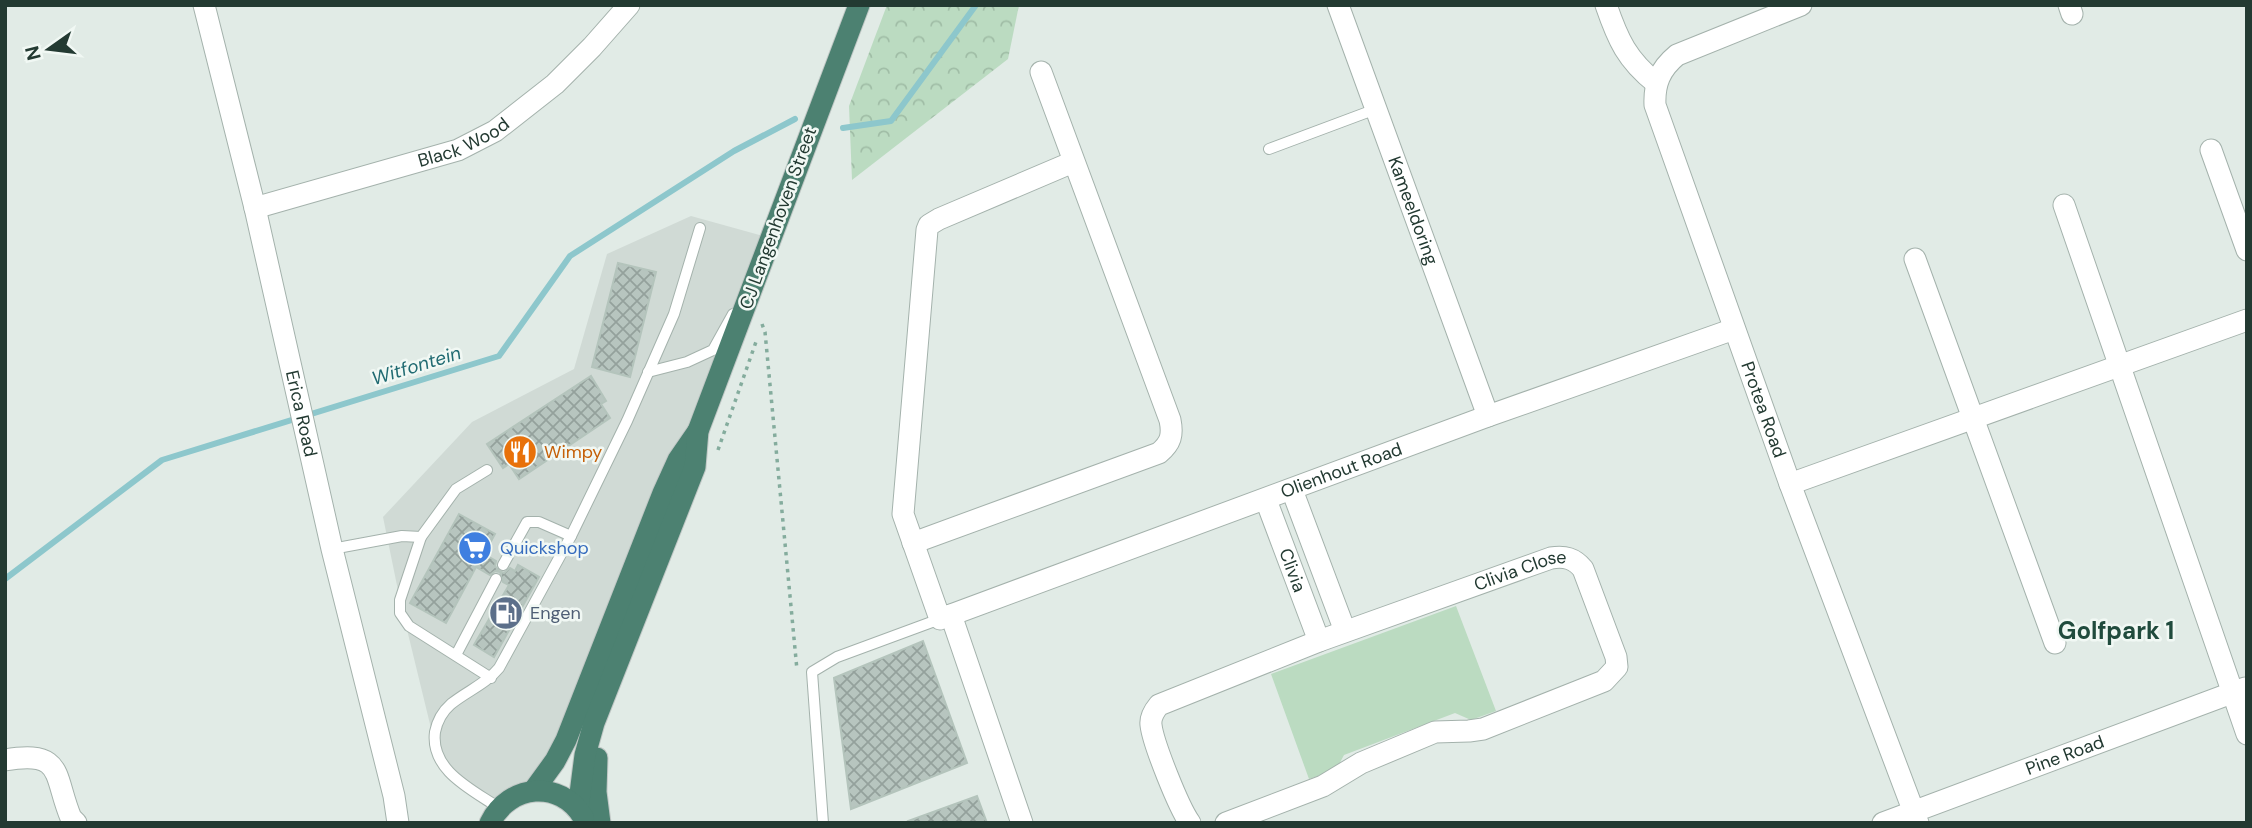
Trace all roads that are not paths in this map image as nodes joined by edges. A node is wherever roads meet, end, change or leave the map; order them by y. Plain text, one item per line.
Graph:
1 (204, 5) edge
2 (629, 5) edge
3 (859, 5) edge
4 (1338, 5) edge
5 (1606, 5) edge
6 (1801, 5) edge
7 (1041, 72) dead end
8 (1656, 83) junction
9 (1376, 109) junction
10 (1269, 149) dead end
11 (2211, 150) dead end
12 (1073, 162) junction
13 (2064, 205) dead end
14 (255, 208) junction
15 (700, 228) dead end
16 (2247, 250) edge
17 (765, 256) junction
18 (1915, 259) dead end
19 (2247, 320) edge
20 (1734, 329) junction
21 (2119, 366) junction
22 (649, 372) junction
23 (1488, 416) junction
24 (1972, 419) junction
25 (698, 431) junction
26 (487, 470) dead end
27 (1790, 484) junction
28 (1292, 491) junction
29 (1266, 500) junction
30 (571, 536) junction
31 (421, 537) junction
32 (913, 543) junction
33 (332, 549) junction
34 (503, 565) dead end
35 (495, 579) dead end
36 (946, 617) junction
37 (1345, 631) junction
38 (1319, 641) junction
39 (2055, 643) dead end
40 (456, 655) junction
41 (612, 674) junction
42 (491, 677) junction
43 (2240, 689) edge
44 (2247, 734) edge
45 (5, 760) edge
46 (534, 790) junction
47 (494, 815) edge
48 (582, 816) edge
49 (1916, 817) edge
50 (76, 823) edge
51 (398, 823) edge
52 (600, 823) edge
53 (823, 823) edge
54 (1023, 823) edge
55 (1190, 823) edge
56 (1226, 823) edge
57 (1883, 823) edge

1 - 14 street, Erica Road
2 - 14 street, Black Wood
3 - 17 highway, CJ Langenhoven Street
4 - 9 street, Kameeldoring
5 - 8 street
6 - 8 street
7 - 12 street
8 - 20 street, Protea Road
9 - 10 lane
9 - 23 street, Kameeldoring
11 - 16 street
12 - 32 street
12 - 32 street
13 - 21 street
14 - 33 street, Erica Road
15 - 22 lane
17 - 22 lane
17 - 25 highway, CJ Langenhoven Street
18 - 24 street
19 - 21 street
20 - 23 street, Olienhout Road
20 - 27 street, Protea Road
21 - 24 street
21 - 43 street
22 - 30 lane
23 - 28 street, Olienhout Road
24 - 27 street
24 - 39 street
25 - 41 highway, CJ Langenhoven Street
25 - 46 highway, CJ Langenhoven Street
26 - 31 lane
27 - 49 street, Protea Road
28 - 29 street, Olienhout Road
28 - 37 street, Clivia
29 - 36 street, Olienhout Road
29 - 38 street, Clivia
30 - 34 lane
30 - 42 lane
31 - 33 lane
31 - 40 lane
32 - 36 street
33 - 51 street, Erica Road
35 - 40 lane
36 - 53 lane
36 - 54 street
37 - 38 street, Clivia Close
37 - 56 street, Clivia Close
38 - 55 street, Clivia Close
40 - 42 lane
41 - 48 highway, CJ Langenhoven Street
41 - 52 highway
42 - 47 lane
43 - 44 street
43 - 49 street, Pine Road
45 - 50 street
46 - 47 highway
46 - 48 highway
49 - 57 street, Pine Road

